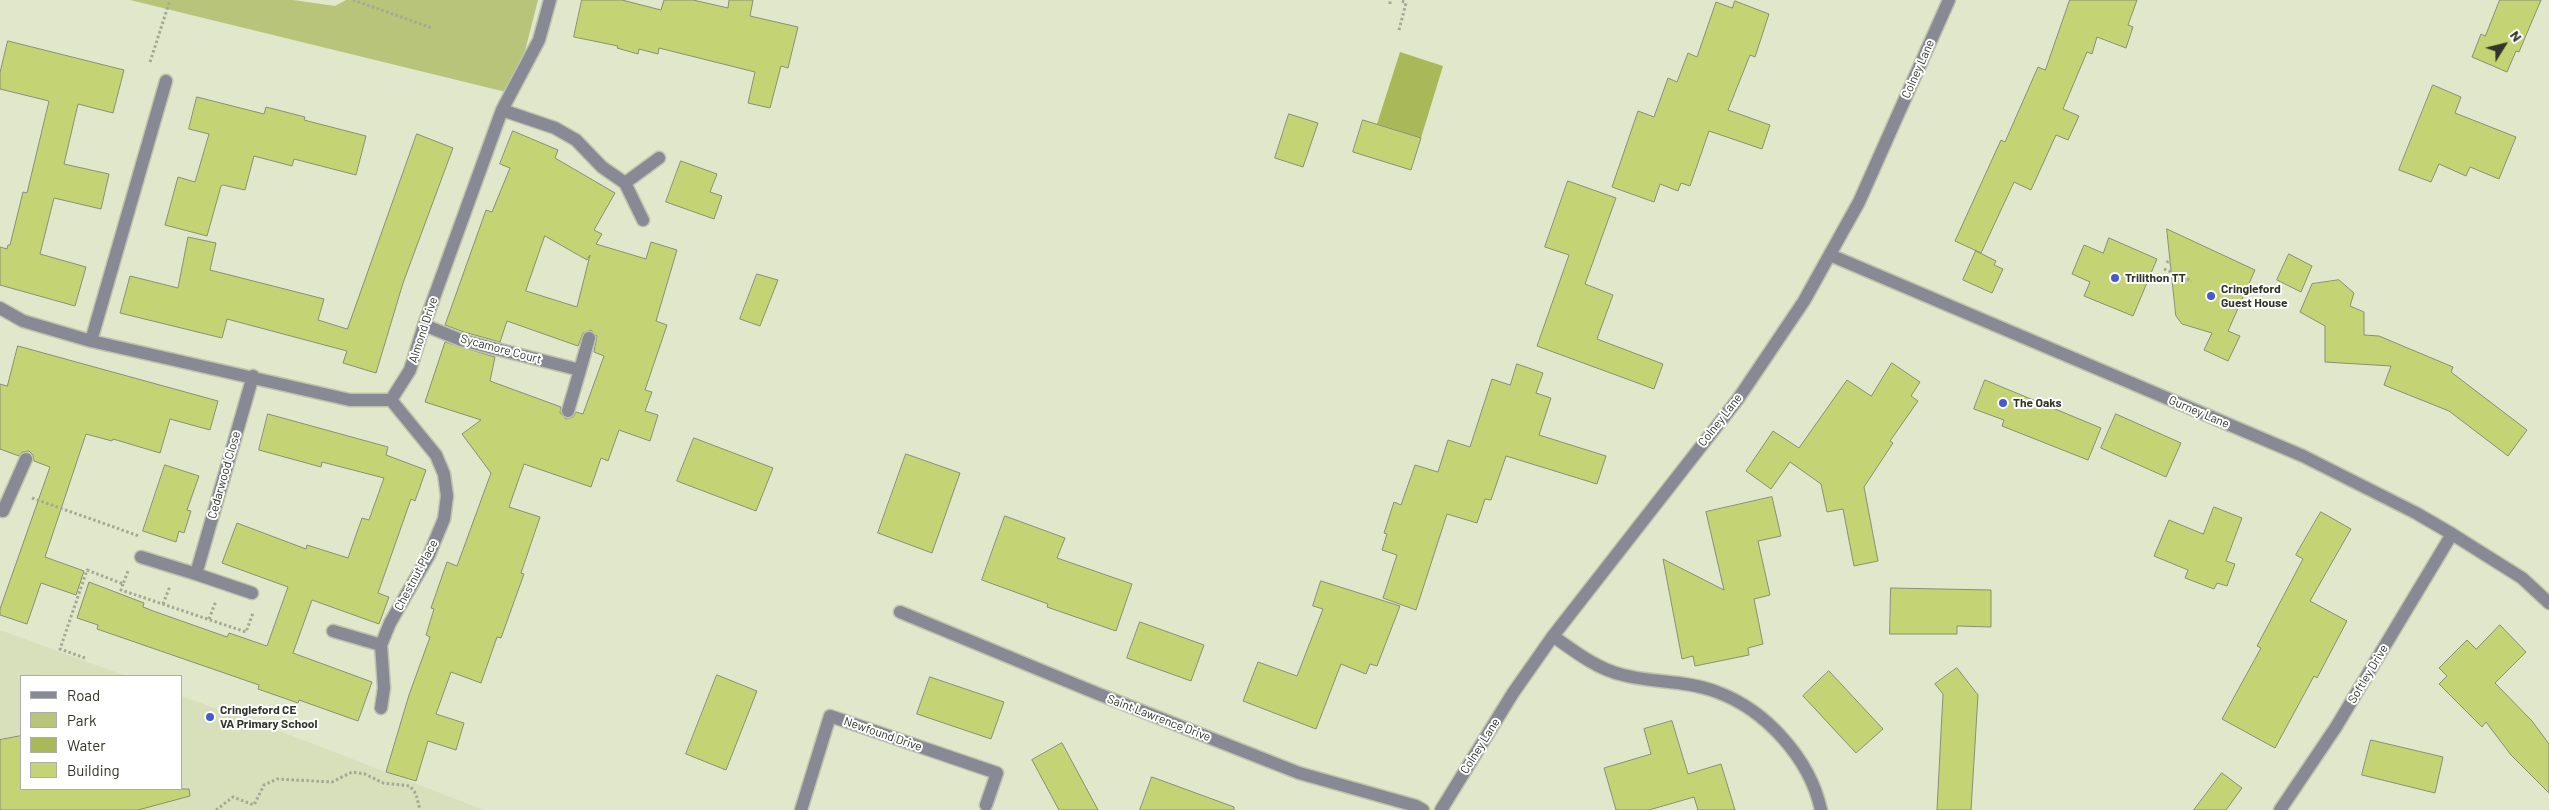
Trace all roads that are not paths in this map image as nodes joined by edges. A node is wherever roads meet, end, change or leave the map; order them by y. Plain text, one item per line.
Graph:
1 (550, 0) edge
2 (1949, 0) edge
3 (166, 81) dead end
4 (502, 110) junction
5 (660, 158) dead end
6 (626, 183) junction
7 (643, 220) dead end
8 (1830, 256) junction
9 (0, 308) edge
10 (424, 325) junction
11 (589, 338) dead end
12 (91, 341) junction
13 (580, 370) junction
14 (253, 376) junction
15 (391, 400) junction
16 (568, 411) dead end
17 (26, 459) dead end
18 (1, 514) edge
19 (2452, 534) junction
20 (141, 557) road end
21 (196, 574) junction
22 (252, 593) road end
23 (2549, 603) edge
24 (900, 612) dead end
25 (333, 631) dead end
26 (1553, 636) junction
27 (381, 645) junction
28 (381, 708) dead end
29 (986, 805) dead end
30 (801, 810) edge
31 (1423, 810) edge
32 (1441, 810) edge
33 (1821, 810) edge
34 (2280, 810) edge

1 - 4 street, Almond Drive
2 - 8 street, Colney Lane
3 - 12 street
4 - 6 street
4 - 10 street, Almond Drive
5 - 6 street
6 - 7 street
8 - 19 street, Gurney Lane
8 - 26 street, Colney Lane
9 - 12 street
10 - 13 street, Sycamore Court
10 - 15 street, Almond Drive
11 - 13 street
12 - 14 street
13 - 16 street
14 - 15 street
14 - 21 street, Cedarwood Close
15 - 27 street, Chestnut Place
17 - 18 street
19 - 23 street, Gurney Lane
19 - 34 street, Softley Drive
20 - 21 street
21 - 22 street
24 - 31 street, Saint Lawrence Drive
25 - 27 street
26 - 32 street, Colney Lane
26 - 33 street
27 - 28 street, Chestnut Place
29 - 30 street, Newfound Drive

